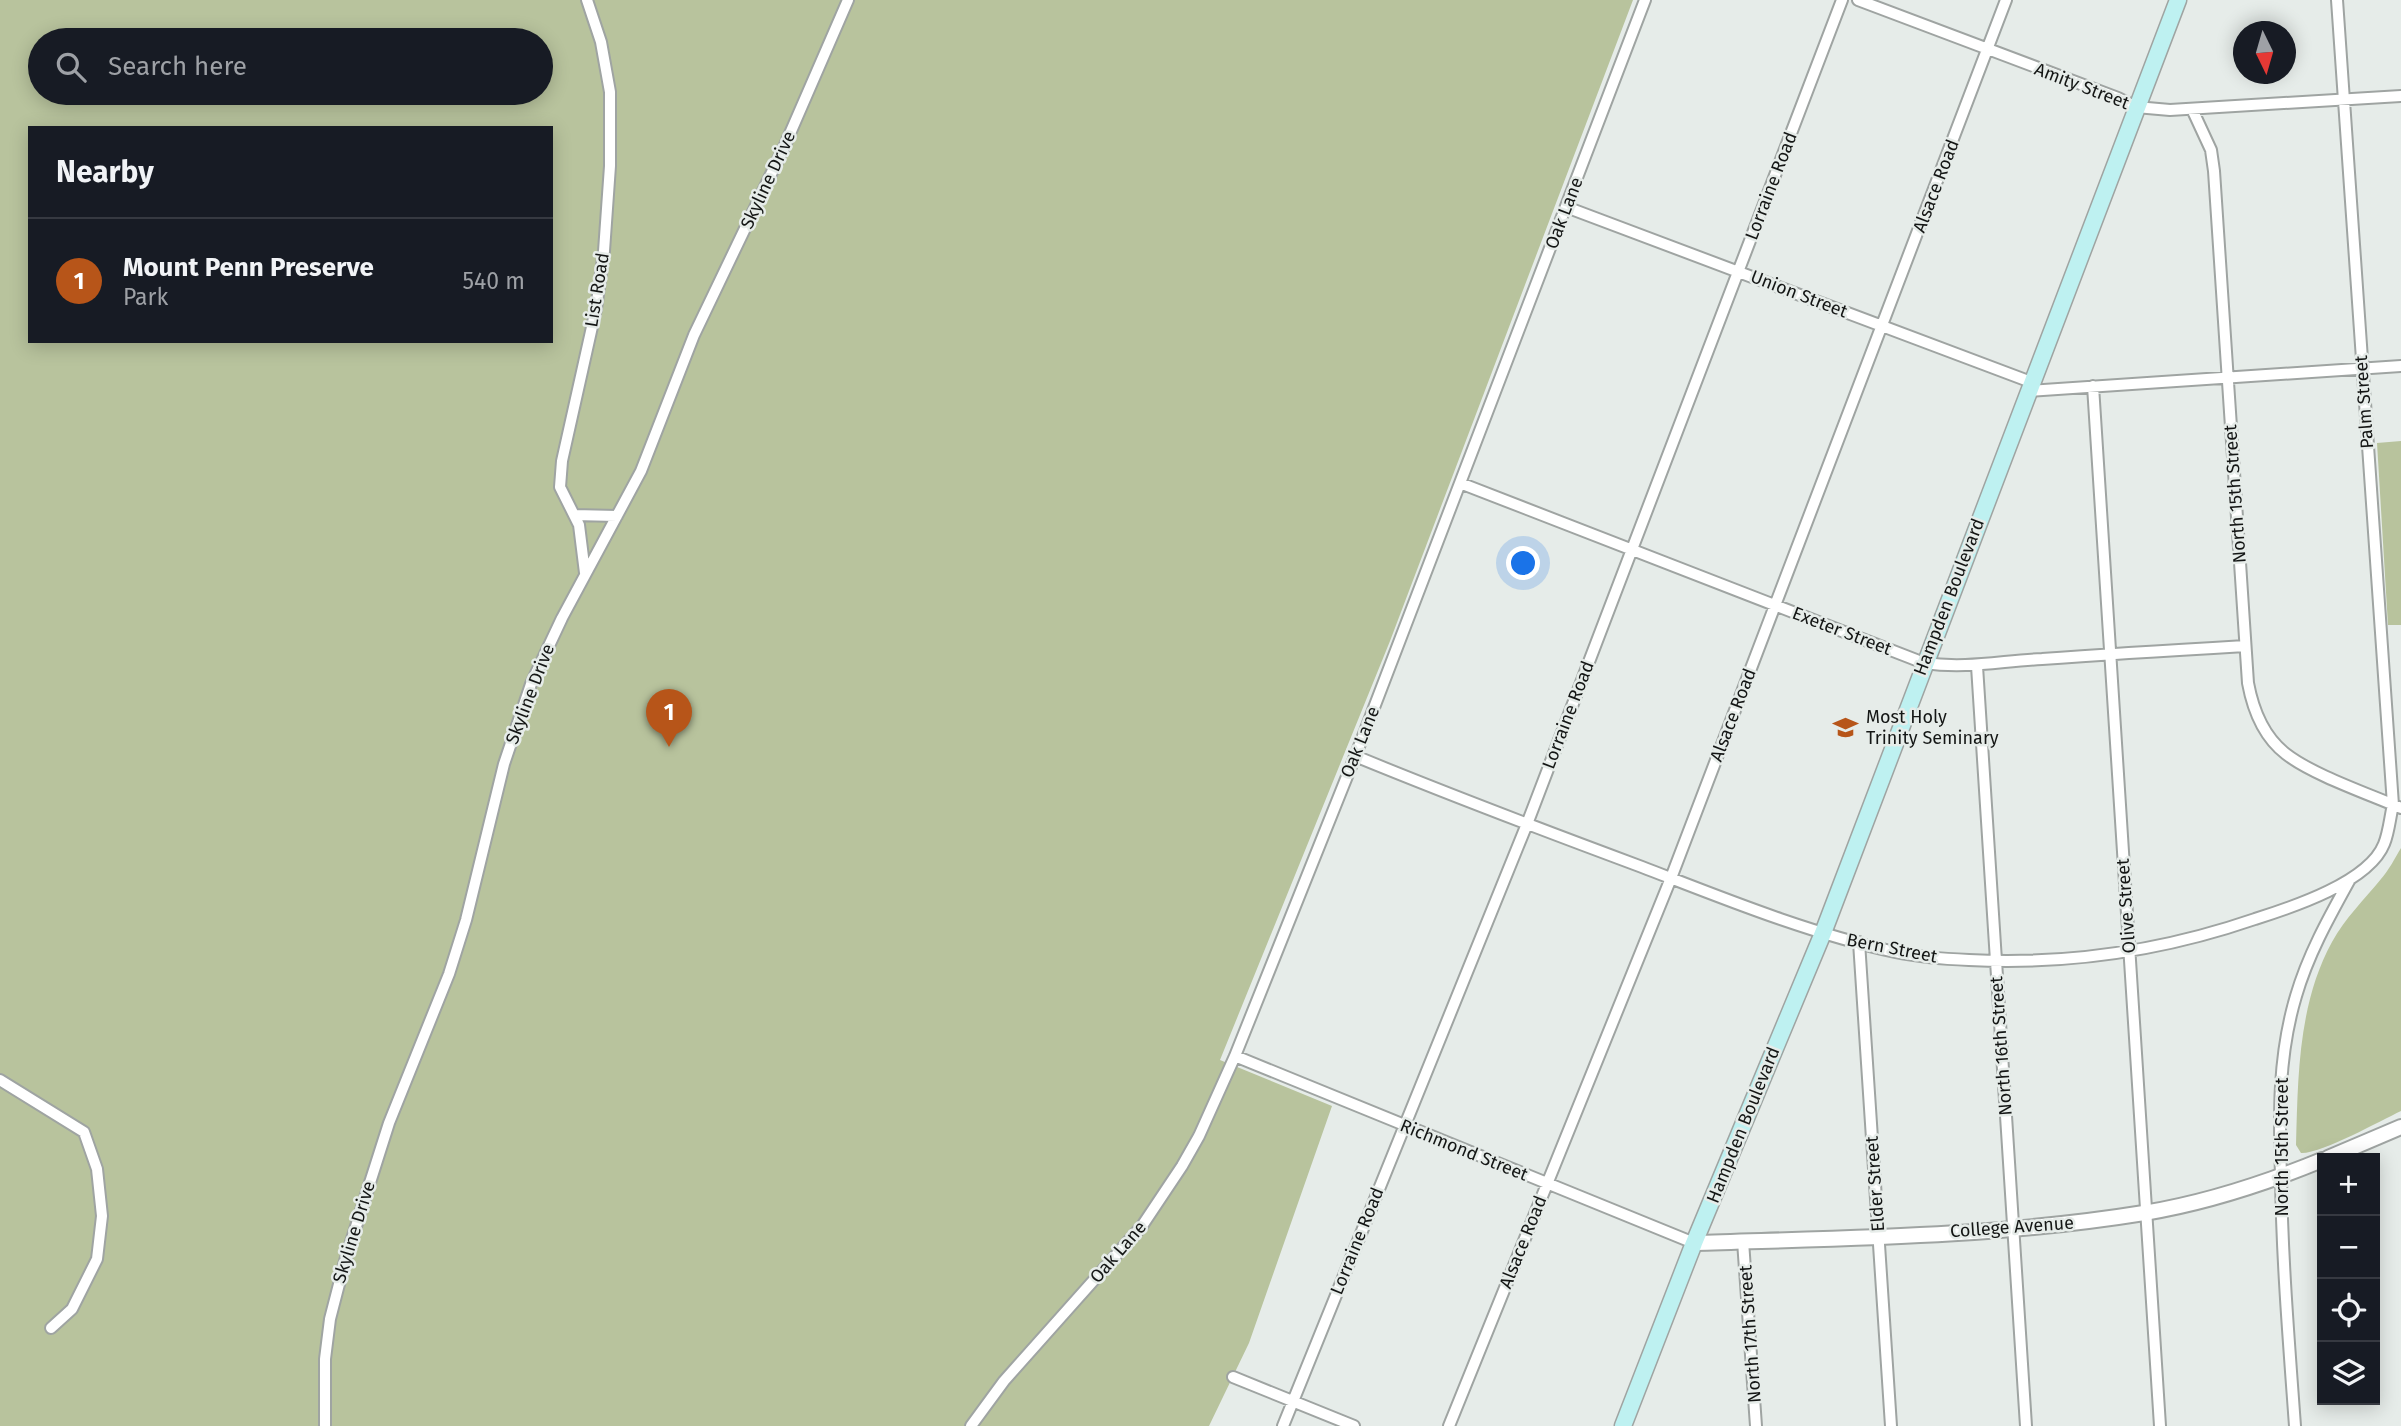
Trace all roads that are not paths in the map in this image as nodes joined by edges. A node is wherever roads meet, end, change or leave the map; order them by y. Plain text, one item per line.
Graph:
1 (587, 0) edge
2 (848, 0) edge
3 (1645, 0) edge
4 (1842, 0) edge
5 (1858, 0) edge
6 (2006, 0) edge
7 (2178, 0) edge
8 (2337, 0) edge
9 (1987, 49) junction
10 (2401, 96) edge
11 (2344, 100) junction
12 (2136, 107) junction
13 (2192, 109) junction
14 (1566, 207) junction
15 (1738, 271) junction
16 (1882, 326) junction
17 (2401, 366) edge
18 (2362, 368) junction
19 (2228, 377) junction
20 (2029, 386) junction
21 (2094, 386) junction
22 (1460, 483) junction
23 (574, 515) junction
24 (617, 516) junction
25 (1632, 548) junction
26 (585, 576) junction
27 (1775, 605) junction
28 (2245, 646) junction
29 (2110, 655) junction
30 (1924, 663) junction
31 (1977, 666) junction
32 (1355, 756) junction
33 (2397, 806) edge
34 (1527, 824) junction
35 (1671, 878) junction
36 (2349, 881) junction
37 (1823, 933) junction
38 (1860, 942) junction
39 (2129, 953) junction
40 (1995, 961) junction
41 (1235, 1056) junction
42 (0, 1080) edge
43 (1403, 1125) junction
44 (2401, 1126) edge
45 (2339, 1153) edge
46 (2317, 1162) edge
47 (2281, 1177) junction
48 (1546, 1183) junction
49 (2146, 1213) junction
50 (2013, 1228) junction
51 (1879, 1237) junction
52 (1743, 1241) junction
53 (1694, 1242) junction
54 (51, 1328) dead end
55 (1233, 1377) dead end
56 (1293, 1401) junction
57 (325, 1426) edge
58 (971, 1426) edge
59 (1283, 1426) edge
60 (1354, 1426) edge
61 (1449, 1426) edge
62 (1623, 1426) edge
63 (1756, 1426) edge
64 (1891, 1426) edge
65 (2026, 1426) edge
66 (2160, 1426) edge
67 (2295, 1426) edge

1 - 23 street, List Road
2 - 24 street, Skyline Drive
3 - 14 street, Oak Lane
4 - 15 street, Lorraine Road
5 - 9 street, Amity Street
6 - 9 street, Alsace Road
7 - 12 main road, Hampden Boulevard
8 - 11 street, Palm Street
9 - 12 street, Amity Street
9 - 16 street, Alsace Road
10 - 11 street, Amity Street
11 - 13 street, Amity Street
11 - 18 street, Palm Street
12 - 13 street, Amity Street
12 - 20 main road, Hampden Boulevard
13 - 19 street, North 15th Street
14 - 15 street, Union Street
14 - 22 street, Oak Lane
15 - 16 street, Union Street
15 - 25 street, Lorraine Road
16 - 20 street, Union Street
16 - 27 street, Alsace Road
17 - 18 street, Union Street
18 - 19 street, Union Street
18 - 33 street, Palm Street
19 - 21 street, Union Street
19 - 28 street, North 15th Street
20 - 21 street, Union Street
20 - 30 main road, Hampden Boulevard
21 - 29 street, Olive Street
22 - 25 street, Exeter Street
22 - 32 street, Oak Lane
23 - 24 street
23 - 26 street, List Road
24 - 26 street, Skyline Drive
25 - 27 street, Exeter Street
25 - 34 street, Lorraine Road
26 - 57 street, Skyline Drive
27 - 30 street, Exeter Street
27 - 35 street, Alsace Road
28 - 29 street, Exeter Street
28 - 33 street, North 15th Street
29 - 31 street, Exeter Street
29 - 39 street, Olive Street
30 - 31 street, Exeter Street
30 - 37 main road, Hampden Boulevard
31 - 40 street, North 16th Street
32 - 34 street, Bern Street
32 - 41 street, Oak Lane
33 - 36 street, Bern Street
34 - 35 street, Bern Street
34 - 43 street, Lorraine Road
35 - 37 street, Bern Street
35 - 48 street, Alsace Road
36 - 39 street, Bern Street
36 - 47 street, North 15th Street
37 - 38 street, Bern Street
37 - 53 main road, Hampden Boulevard
38 - 40 street, Bern Street
38 - 51 street, Elder Street
39 - 40 street, Bern Street
39 - 49 street, Olive Street
40 - 50 street, North 16th Street
41 - 43 street, Richmond Street
41 - 58 street, Oak Lane
42 - 54 street
43 - 48 street, Richmond Street
43 - 56 street, Lorraine Road
44 - 45 street
46 - 47 street, College Avenue
47 - 49 street, College Avenue
47 - 67 street, North 15th Street
48 - 53 street, Richmond Street
48 - 61 street, Alsace Road
49 - 50 street, College Avenue
49 - 66 street, Olive Street
50 - 51 street, College Avenue
50 - 65 street, North 16th Street
51 - 52 street, College Avenue
51 - 64 street, Elder Street
52 - 53 street, College Avenue
52 - 63 street, North 17th Street
53 - 62 main road, Hampden Boulevard
55 - 56 street
56 - 59 street, Lorraine Road
56 - 60 street

